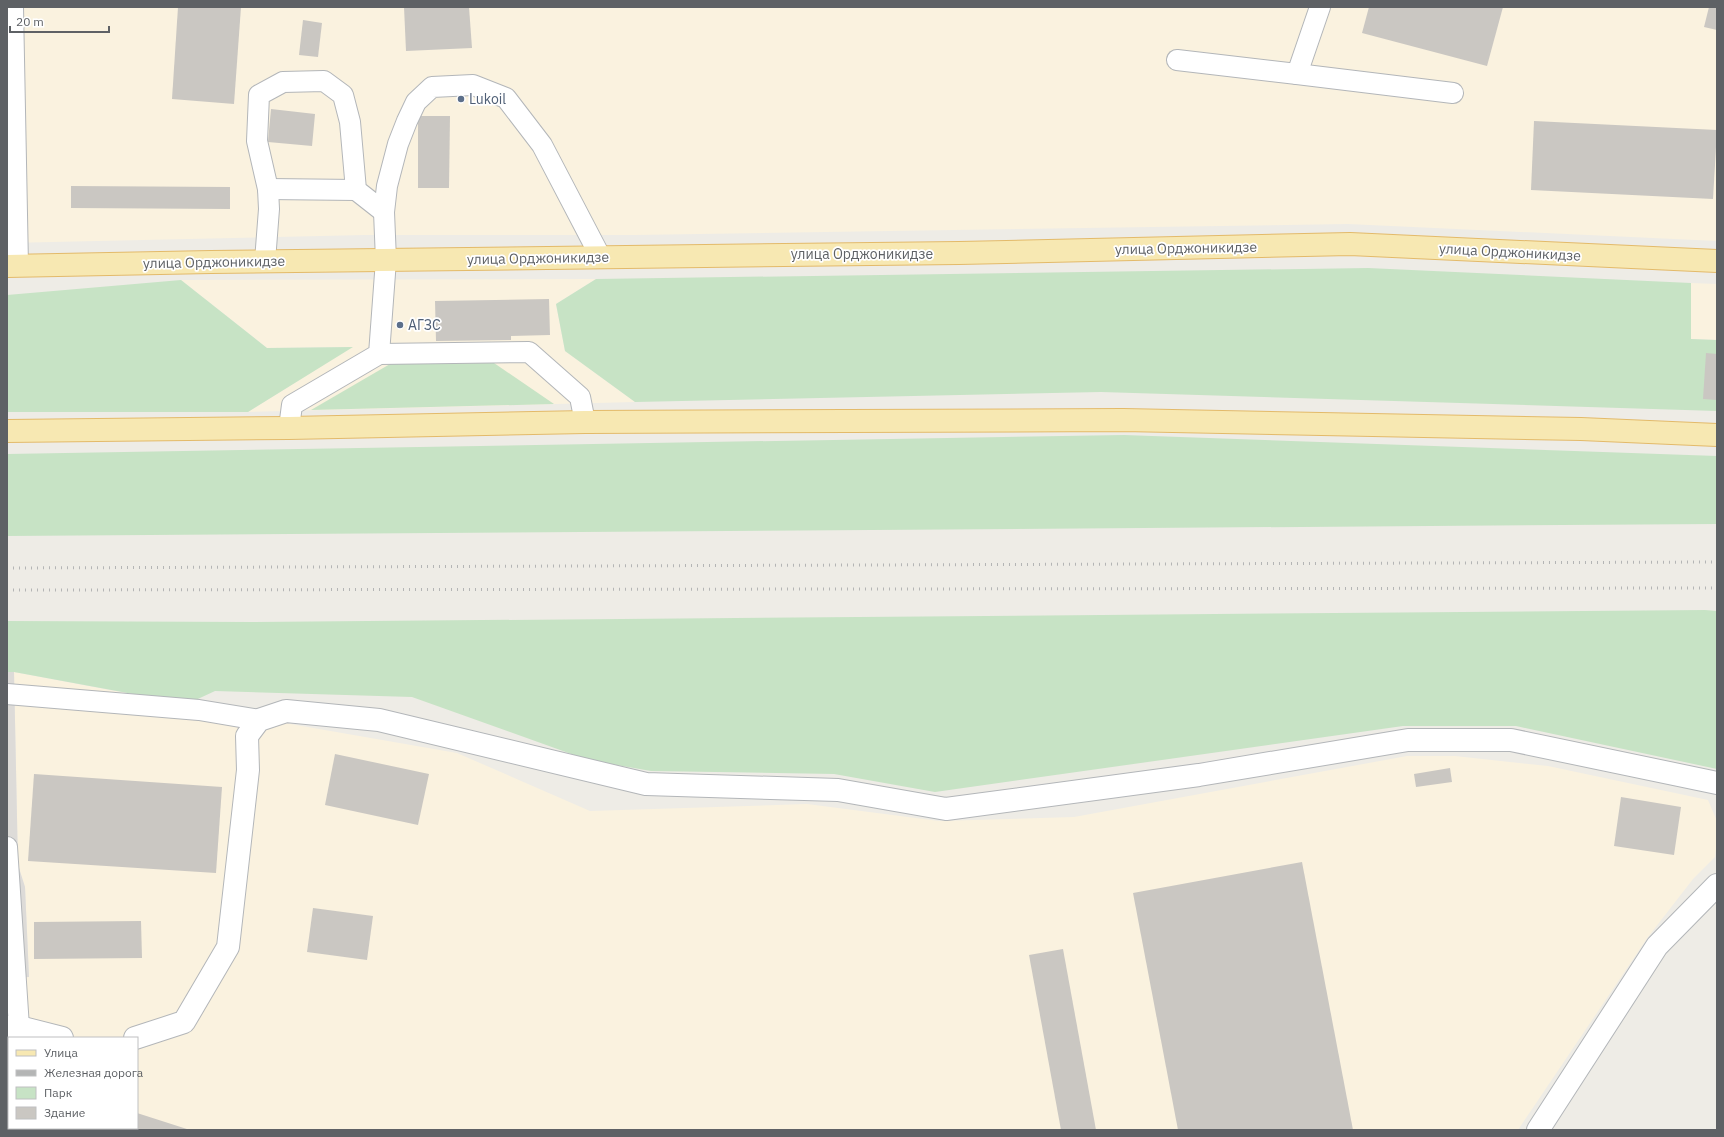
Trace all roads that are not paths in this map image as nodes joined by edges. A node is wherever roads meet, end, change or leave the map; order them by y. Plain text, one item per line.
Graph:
1 (13, 7) edge
2 (1320, 7) edge
3 (1177, 60) dead end
4 (1297, 74) junction
5 (1453, 93) dead end
6 (268, 189) junction
7 (356, 190) junction
8 (384, 212) junction
9 (600, 256) junction
10 (386, 260) junction
11 (265, 261) junction
12 (1717, 262) edge
13 (13, 266) edge
14 (379, 354) junction
15 (585, 422) junction
16 (289, 428) junction
17 (7, 431) edge
18 (1717, 435) edge
19 (7, 694) edge
20 (259, 720) junction
21 (1717, 783) edge
22 (7, 846) edge
23 (1717, 885) edge
24 (13, 1027) edge
25 (58, 1037) edge
26 (138, 1037) edge
27 (1538, 1130) edge

1 - 13 lane
2 - 4 lane
3 - 4 lane
4 - 5 lane
6 - 7 lane
6 - 7 lane
6 - 11 lane
7 - 8 lane
8 - 9 lane
8 - 10 lane
9 - 10 main road, улица Орджоникидзе
9 - 12 main road, улица Орджоникидзе
10 - 11 main road, улица Орджоникидзе
10 - 14 lane
11 - 13 main road, улица Орджоникидзе
14 - 15 lane
14 - 16 lane
15 - 16 main road
15 - 18 main road
16 - 17 main road
19 - 20 lane
20 - 21 street
20 - 26 street
22 - 24 lane
23 - 27 street
24 - 25 street

